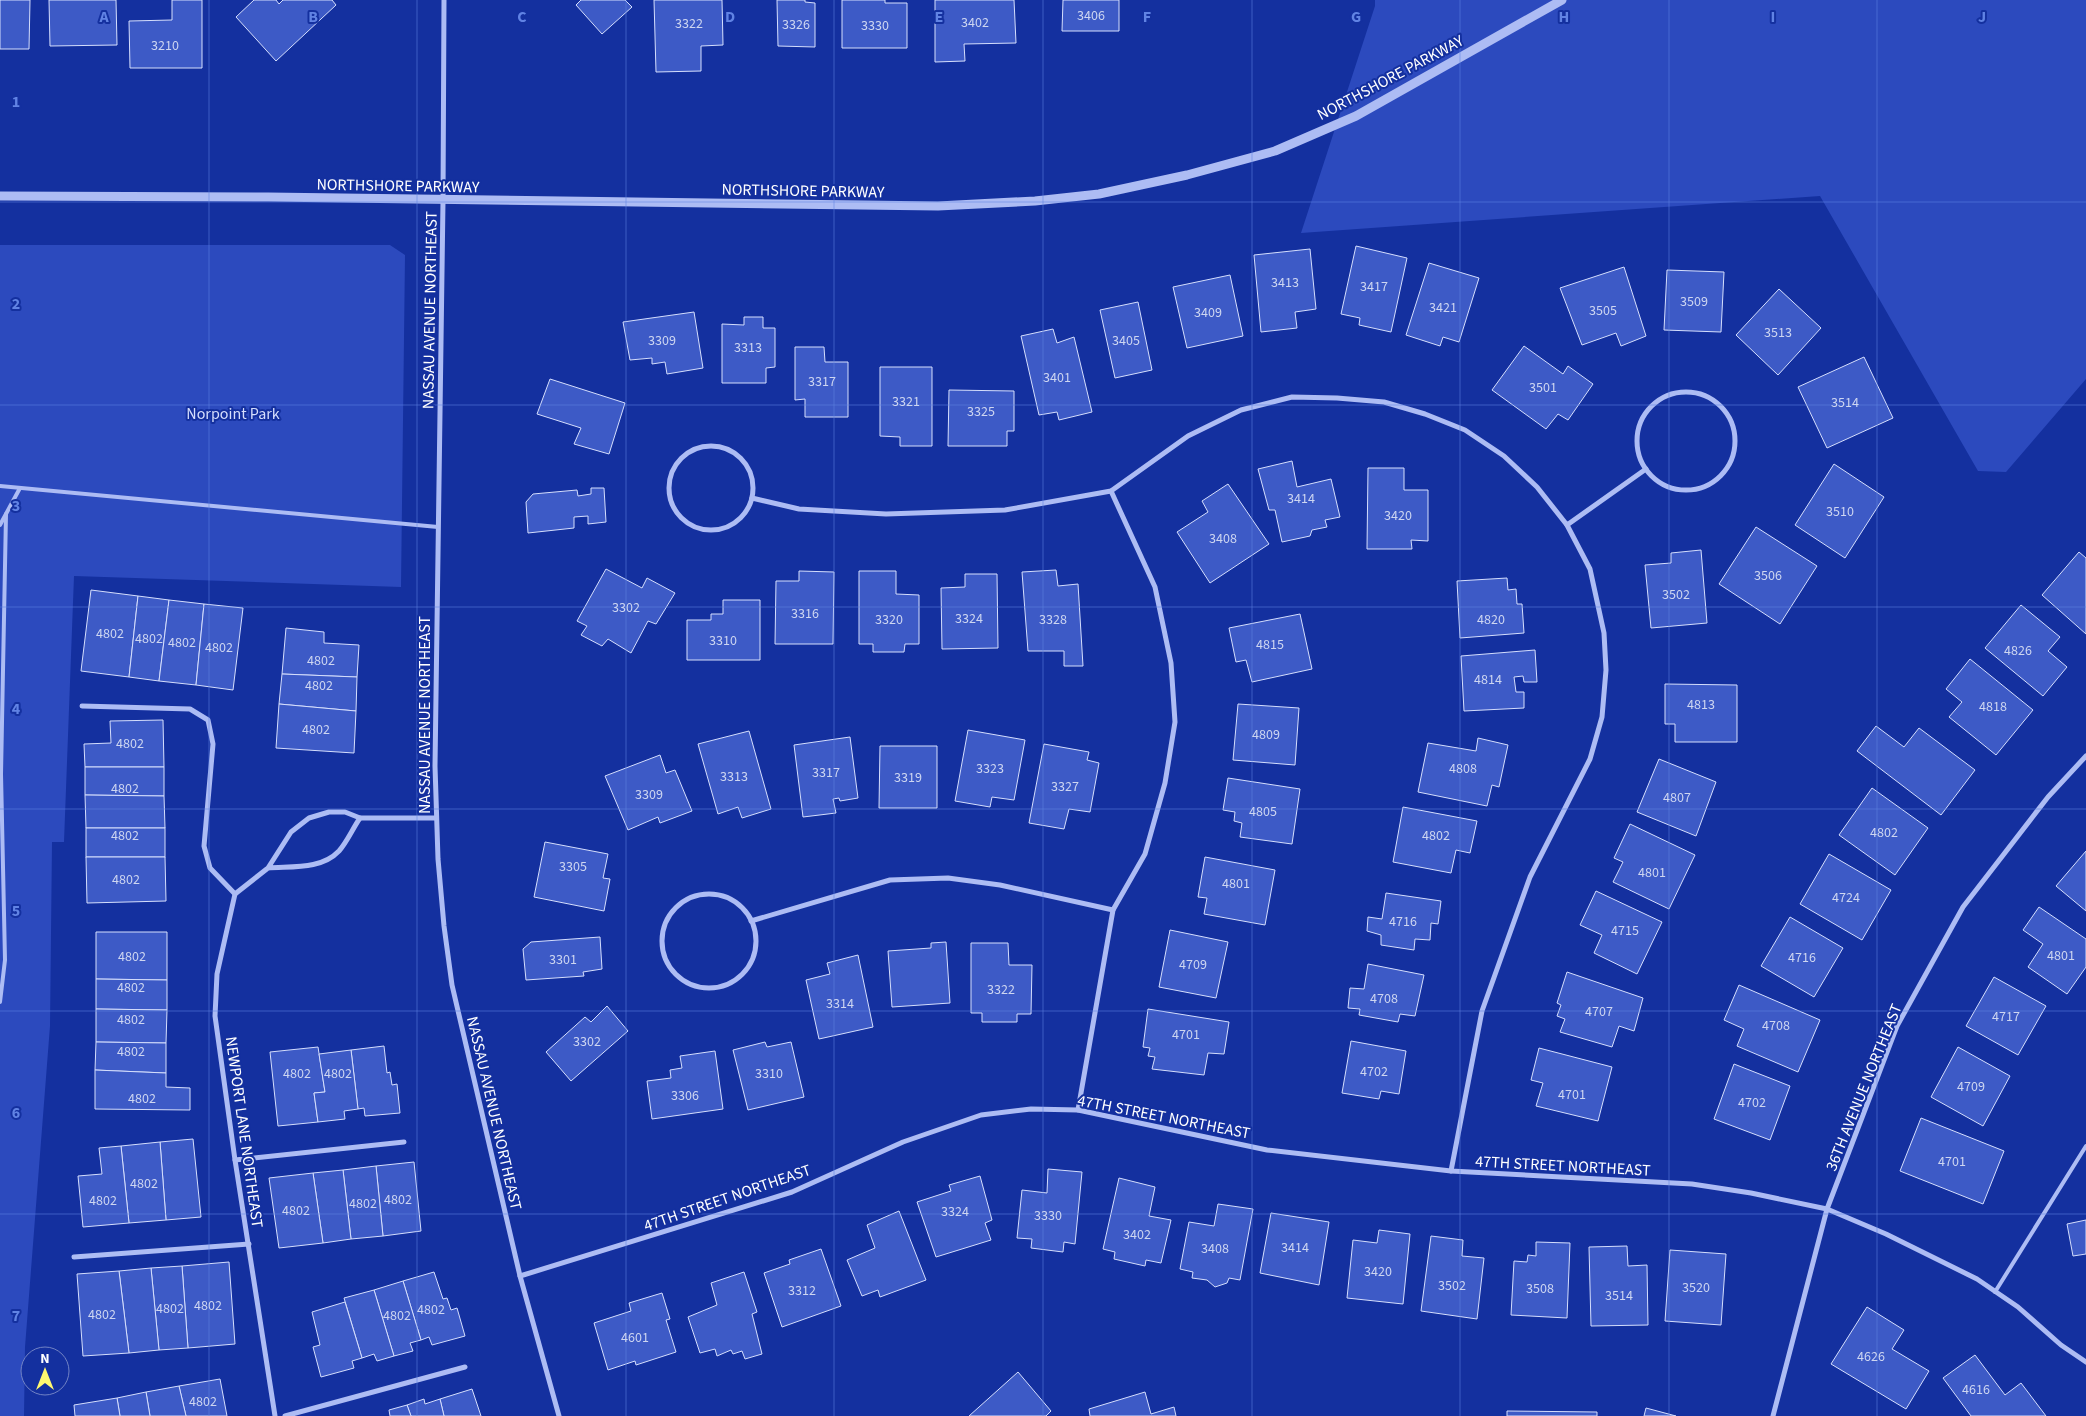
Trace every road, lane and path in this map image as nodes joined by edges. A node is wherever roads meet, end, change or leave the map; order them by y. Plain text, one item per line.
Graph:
1 (444, 0) edge
2 (1562, 0) edge
3 (0, 196) edge
4 (443, 201) junction
5 (1646, 469) junction
6 (0, 486) edge
7 (20, 488) junction
8 (1111, 491) junction
9 (752, 498) junction
10 (6, 514) junction
11 (0, 525) edge
12 (1568, 525) junction
13 (438, 527) junction
14 (82, 706) dead end
15 (2086, 756) edge
16 (360, 818) junction
17 (436, 818) junction
18 (268, 868) junction
19 (235, 894) junction
20 (1113, 910) junction
21 (752, 921) junction
22 (0, 1002) edge
23 (1078, 1110) junction
24 (404, 1142) dead end
25 (2086, 1146) edge
26 (235, 1160) junction
27 (1451, 1171) junction
28 (1827, 1209) junction
29 (249, 1244) junction
30 (74, 1257) dead end
31 (520, 1276) junction
32 (1995, 1292) junction
33 (2086, 1362) edge
34 (465, 1367) dead end
35 (275, 1416) edge
36 (285, 1416) edge
37 (559, 1416) edge
38 (1773, 1416) edge

1 - 4 street, NASSAU AVENUE NORTHEAST
2 - 4 street, NORTHSHORE PARKWAY
3 - 4 street, NORTHSHORE PARKWAY
4 - 13 street, NASSAU AVENUE NORTHEAST
5 - 5 street
5 - 12 street
6 - 7 lane
7 - 10 lane
7 - 13 lane
8 - 9 street
8 - 12 street
8 - 20 street
9 - 9 street
10 - 11 lane
10 - 22 lane
12 - 27 street
13 - 17 street, NASSAU AVENUE NORTHEAST
14 - 19 street
15 - 28 street, 36TH AVENUE NORTHEAST
16 - 17 street
16 - 18 street
16 - 18 street
17 - 31 street, NASSAU AVENUE NORTHEAST
18 - 19 street
19 - 26 street, NEWPORT LANE NORTHEAST
20 - 21 street
20 - 23 street
21 - 21 street
23 - 27 street, 47TH STREET NORTHEAST
23 - 31 street, 47TH STREET NORTHEAST
24 - 26 street
25 - 32 lane
26 - 29 street, NEWPORT LANE NORTHEAST
27 - 28 street, 47TH STREET NORTHEAST
28 - 32 street, 47TH STREET NORTHEAST
28 - 38 street, 36TH AVENUE NORTHEAST
29 - 30 street
29 - 35 street, NEWPORT LANE NORTHEAST
31 - 37 street, NASSAU AVENUE NORTHEAST
32 - 33 street, 47TH STREET NORTHEAST
34 - 36 street

